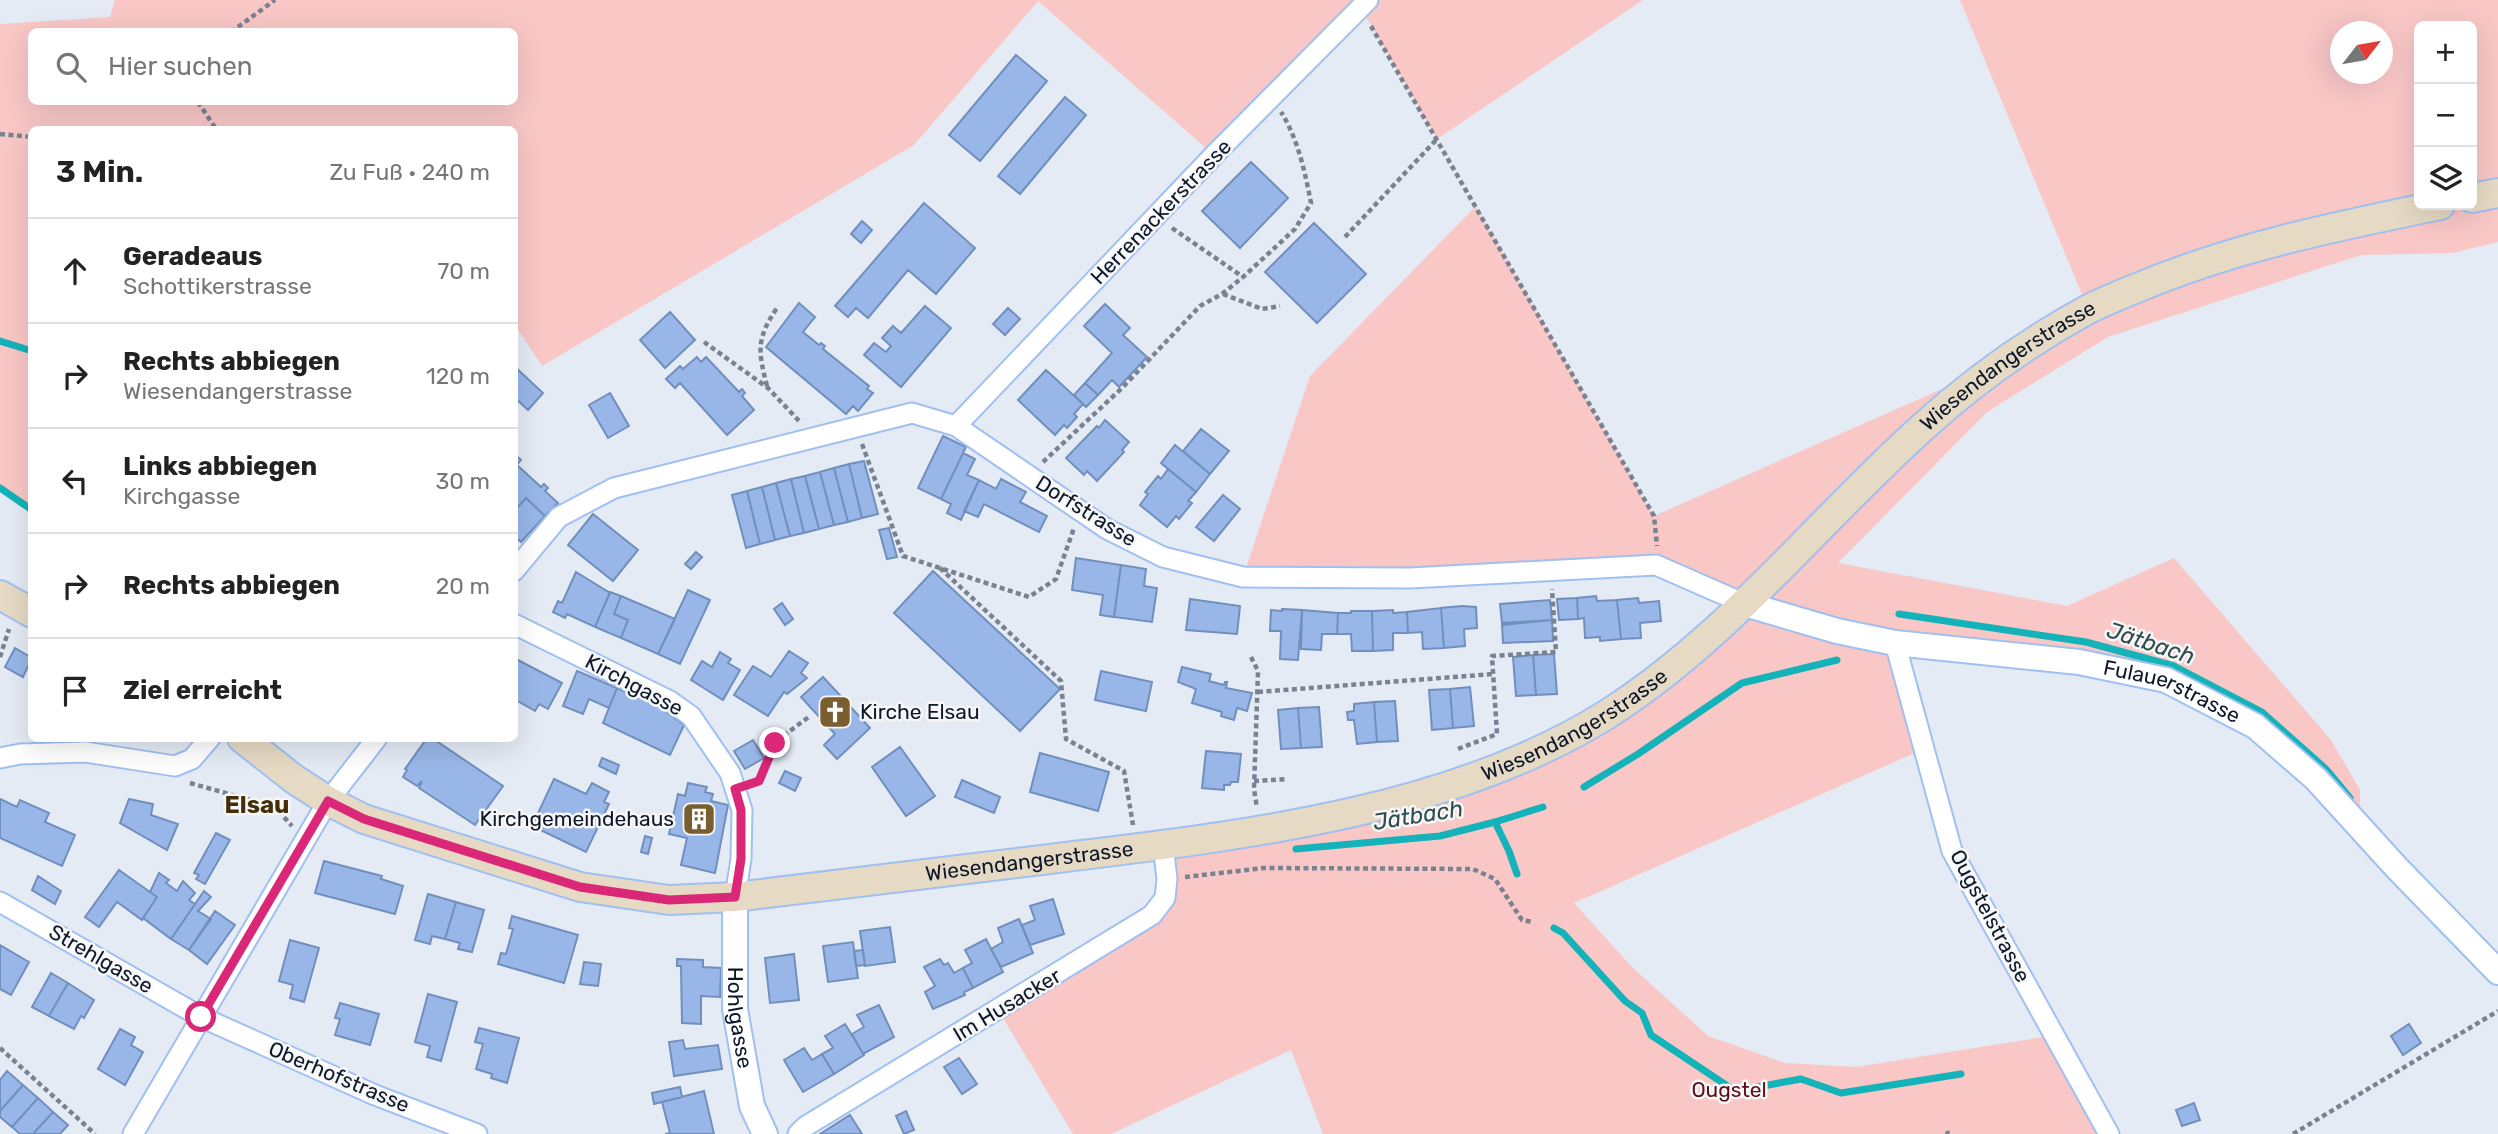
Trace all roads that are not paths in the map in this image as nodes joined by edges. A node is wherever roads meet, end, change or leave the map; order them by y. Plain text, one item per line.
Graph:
1 (1364, 4) edge
2 (2498, 192) edge
3 (2477, 197) edge
4 (2418, 210) edge
5 (956, 426) junction
6 (518, 566) edge
7 (0, 595) edge
8 (1745, 604) junction
9 (22, 617) edge
10 (518, 626) edge
11 (1895, 643) junction
12 (207, 742) edge
13 (247, 742) edge
14 (374, 742) edge
15 (0, 758) edge
16 (328, 801) junction
17 (1163, 845) junction
18 (735, 897) junction
19 (0, 901) edge
20 (2498, 972) edge
21 (201, 1017) junction
22 (133, 1134) edge
23 (477, 1134) edge
24 (765, 1134) edge
25 (798, 1134) edge
26 (2109, 1134) edge

1 - 5 street, Herrenackerstrasse
2 - 3 main road
4 - 8 main road, Wiesendangerstrasse
5 - 6 street, Dorfstrasse
5 - 8 street, Dorfstrasse
7 - 9 main road
8 - 11 street, Fulauerstrasse
8 - 17 main road, Wiesendangerstrasse
10 - 18 street, Kirchgasse
11 - 20 street, Fulauerstrasse
11 - 26 street, Ougstelstrasse
12 - 15 street
13 - 16 main road, Wiesendangerstrasse
14 - 16 street
16 - 18 main road, Wiesendangerstrasse
16 - 21 street
17 - 18 main road, Wiesendangerstrasse
17 - 25 street, Im Husacker
18 - 24 street, Hohlgasse
19 - 21 street, Strehlgasse
21 - 22 street
21 - 23 street, Oberhofstrasse

